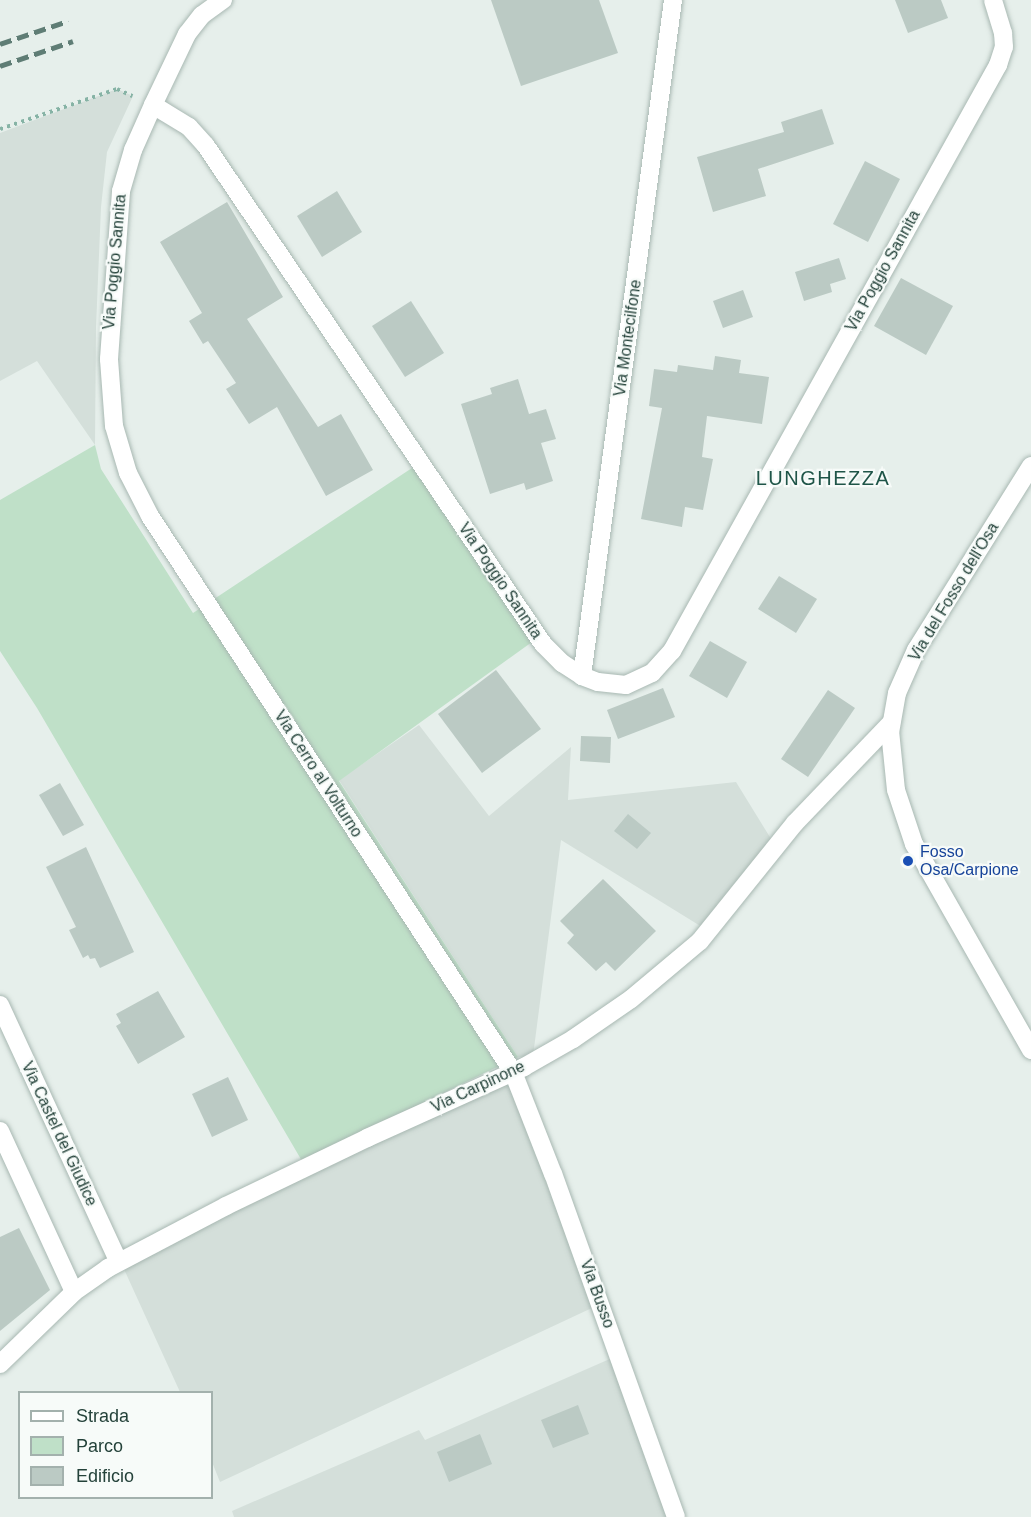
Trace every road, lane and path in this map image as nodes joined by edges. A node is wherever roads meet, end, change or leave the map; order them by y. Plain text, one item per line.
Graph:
1 (223, 0) edge
2 (673, 0) edge
3 (993, 0) edge
4 (117, 89) dead end
5 (153, 105) junction
6 (0, 129) edge
7 (1031, 466) edge
8 (128, 473) joint
9 (582, 676) junction
10 (891, 723) junction
11 (0, 1005) edge
12 (1031, 1050) edge
13 (513, 1072) junction
14 (0, 1131) edge
15 (119, 1262) junction
16 (74, 1292) junction
17 (0, 1364) edge
18 (676, 1517) edge

1 - 5 street
2 - 9 street, Via Montecilfone
3 - 9 street, Via Poggio Sannita
4 - 6 path
5 - 8 street, Via Poggio Sannita
5 - 9 street, Via Poggio Sannita
7 - 10 street, Via del Fosso dell'Osa
8 - 13 street, Via Cerro al Volturno
10 - 12 street, Via del Fosso dell'Osa
10 - 13 street, Via Carpinone
11 - 15 street, Via Castel del Giudice
13 - 15 street, Via Carpinone
13 - 18 street, Via Busso
14 - 16 street
15 - 16 street, Via Carpinone
16 - 17 street, Via Carpinone

